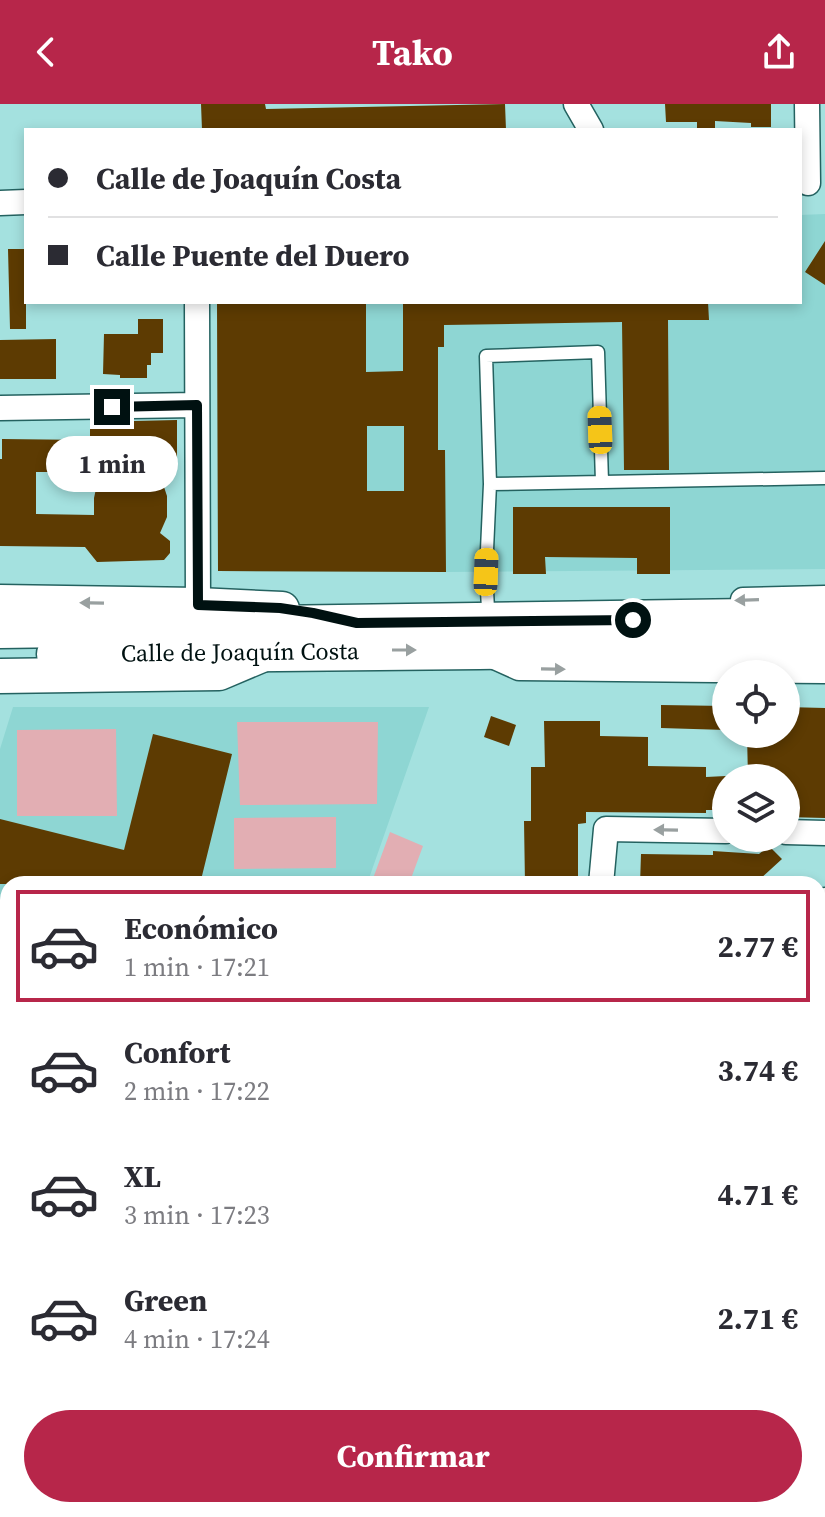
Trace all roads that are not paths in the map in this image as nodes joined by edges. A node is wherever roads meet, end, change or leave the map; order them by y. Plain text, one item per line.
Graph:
1 (576, 104) edge
2 (807, 104) edge
3 (590, 128) edge
4 (811, 183) edge
5 (24, 202) edge
6 (0, 203) edge
7 (197, 304) edge
8 (197, 405) junction
9 (0, 408) edge
10 (825, 478) edge
11 (602, 482) junction
12 (490, 484) junction
13 (825, 598) edge
14 (0, 602) edge
15 (198, 605) junction
16 (825, 619) edge
17 (357, 623) junction
18 (475, 627) junction
19 (0, 629) edge
20 (750, 632) junction
21 (825, 646) edge
22 (270, 651) junction
23 (0, 654) edge
24 (825, 671) edge
25 (0, 676) edge
26 (712, 831) edge
27 (800, 832) edge
28 (825, 833) edge
29 (602, 876) edge

1 - 3 street
2 - 4 street
5 - 6 street
7 - 8 street
8 - 9 street
8 - 15 street
10 - 11 lane
11 - 12 lane
11 - 12 lane
12 - 18 lane
13 -> 18 street, Calle de Joaquín Costa
15 -> 14 street
15 - 17 street
16 - 20 main road, Calle de Joaquín Costa
17 - 18 main road, Calle de Joaquín Costa
17 - 19 main road, Calle de Joaquín Costa
18 - 20 main road, Calle de Joaquín Costa
22 -> 18 main road, Calle de Joaquín Costa
18 -> 24 street, Calle de Joaquín Costa
20 - 21 main road, Calle de Joaquín Costa
22 - 23 main road, Calle de Joaquín Costa
22 - 25 street
26 -> 29 street
27 - 28 street

